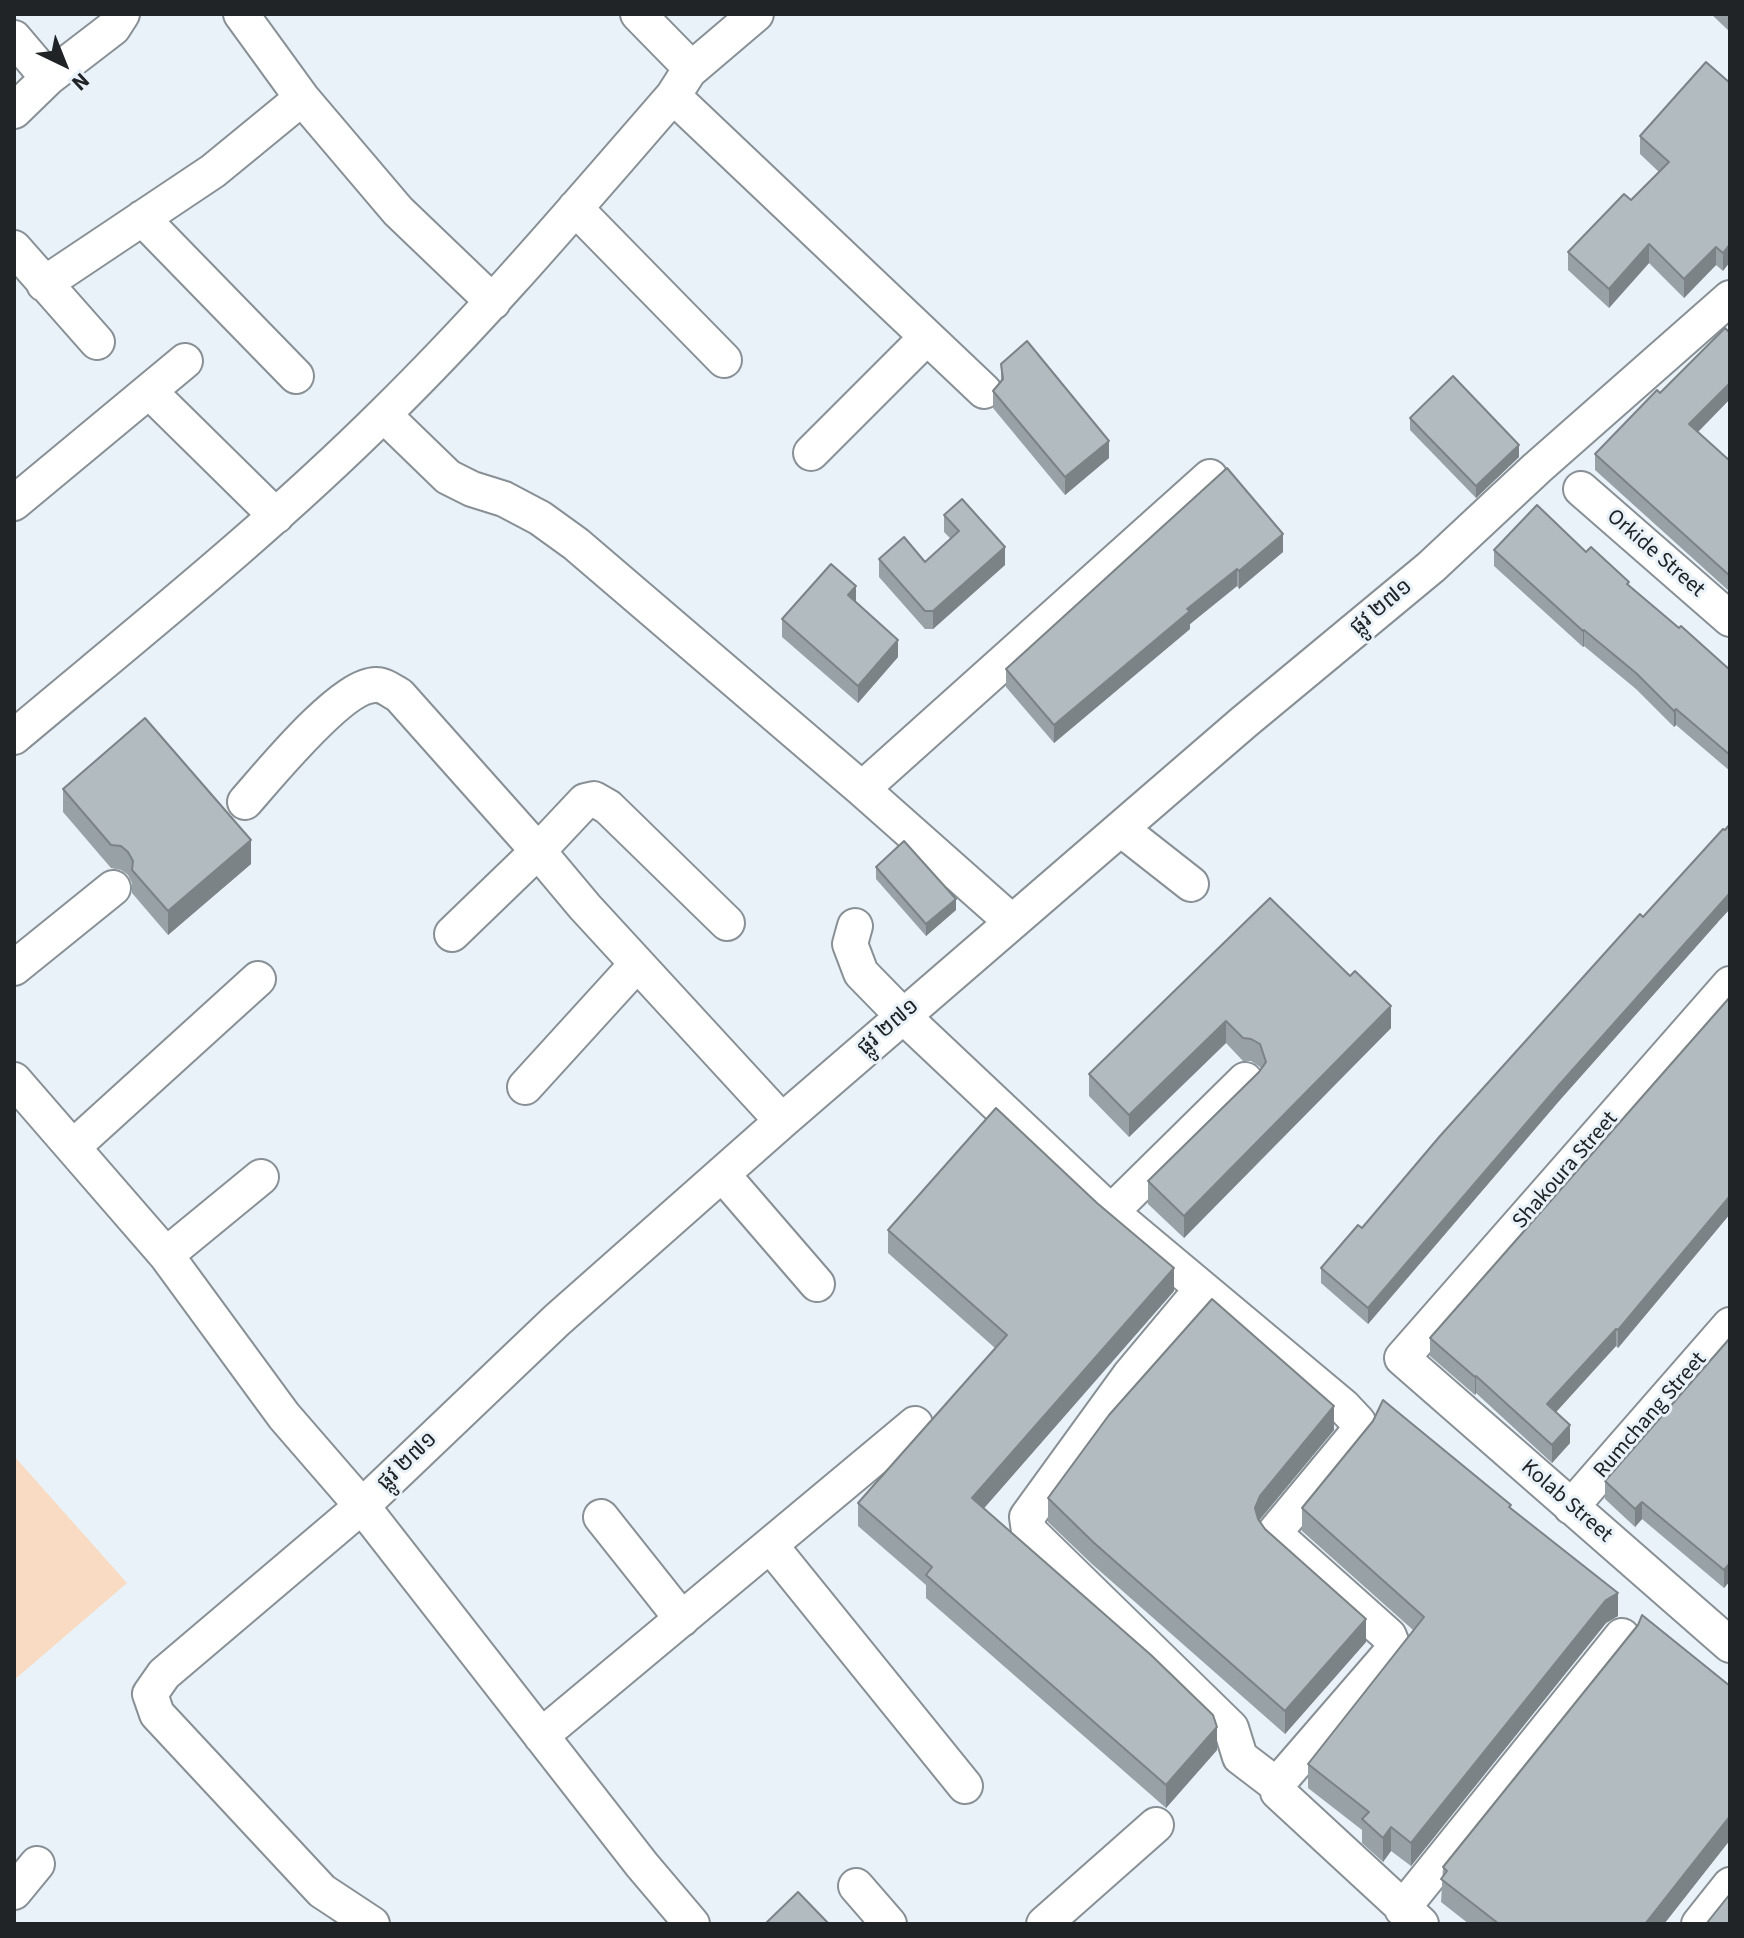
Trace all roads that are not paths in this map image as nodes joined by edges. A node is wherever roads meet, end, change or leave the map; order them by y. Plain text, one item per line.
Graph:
1 (122, 14) edge
2 (241, 14) edge
3 (638, 14) edge
4 (756, 14) edge
5 (14, 38) edge
6 (48, 78) junction
7 (681, 84) junction
8 (302, 98) junction
9 (14, 111) edge
10 (575, 208) junction
11 (142, 218) junction
12 (14, 248) edge
13 (44, 284) junction
14 (1730, 298) edge
15 (493, 302) junction
16 (927, 337) junction
17 (97, 342) dead end
18 (724, 360) dead end
19 (185, 361) dead end
20 (296, 376) dead end
21 (984, 391) dead end
22 (150, 392) junction
23 (384, 415) junction
24 (811, 453) dead end
25 (1210, 477) dead end
26 (1581, 489) dead end
27 (14, 503) edge
28 (276, 516) junction
29 (1730, 619) edge
30 (14, 737) edge
31 (862, 789) junction
32 (245, 802) dead end
33 (1121, 829) junction
34 (538, 851) junction
35 (1191, 884) dead end
36 (113, 888) dead end
37 (1012, 922) junction
38 (727, 923) dead end
39 (855, 926) dead end
40 (452, 934) dead end
41 (637, 964) junction
42 (14, 968) edge
43 (258, 979) dead end
44 (1730, 984) edge
45 (903, 1016) junction
46 (14, 1080) edge
47 (1245, 1080) dead end
48 (525, 1087) dead end
49 (782, 1121) junction
50 (73, 1147) junction
51 (722, 1174) junction
52 (261, 1177) dead end
53 (1102, 1204) junction
54 (166, 1255) junction
55 (817, 1284) dead end
56 (1202, 1289) junction
57 (1730, 1325) edge
58 (1402, 1358) joint
59 (915, 1424) dead end
60 (362, 1506) junction
61 (1571, 1507) junction
62 (601, 1517) dead end
63 (770, 1545) junction
64 (682, 1619) junction
65 (1622, 1636) dead end
66 (1730, 1645) edge
67 (541, 1736) junction
68 (965, 1786) dead end
69 (1278, 1786) junction
70 (1156, 1825) dead end
71 (37, 1864) dead end
72 (1730, 1885) edge
73 (856, 1886) dead end
74 (14, 1892) edge
75 (1412, 1916) edge
76 (372, 1924) edge
77 (692, 1924) edge
78 (889, 1924) edge
79 (1044, 1924) edge
80 (1699, 1924) edge

1 - 6 street
2 - 8 street
3 - 7 street
4 - 7 street
5 - 6 street
6 - 9 street
7 - 10 street
7 - 16 street
8 - 11 street
8 - 15 street
10 - 15 street
10 - 18 street
11 - 13 street
11 - 20 street
12 - 13 street
13 - 17 street
14 - 33 street, ផ្លូវ ២៧១
15 - 23 street
16 - 21 street
16 - 24 street
19 - 22 street
22 - 27 street
22 - 28 street
23 - 28 street
23 - 31 street
25 - 31 street
26 - 29 street, Orkide Street
28 - 30 street
31 - 37 street
32 - 34 street
33 - 35 street
33 - 37 street, ផ្លូវ ២៧១
34 - 38 street
34 - 40 street
34 - 41 street
36 - 42 street
37 - 45 street, ផ្លូវ ២៧១
39 - 45 street
41 - 48 street
41 - 49 street
43 - 50 street
44 - 58 street, Shakoura Street
45 - 49 street, ផ្លូវ ២៧១
45 - 53 street
46 - 50 street
47 - 53 street
49 - 51 street, ផ្លូវ ២៧១
50 - 54 street
51 - 55 street
51 - 60 street, ផ្លូវ ២៧១
52 - 54 street
53 - 56 street
54 - 60 street
56 - 69 street
56 - 69 street
57 - 61 street, Rumchang Street
58 - 61 street, Kolab Street
59 - 63 street
60 - 67 street
60 - 76 street, ផ្លូវ ២៧១
61 - 66 street, Kolab Street
62 - 64 street
63 - 64 street
63 - 68 street
64 - 67 street
65 - 75 street
67 - 77 street
69 - 75 street
70 - 79 street
71 - 74 street
72 - 80 street
73 - 78 street

